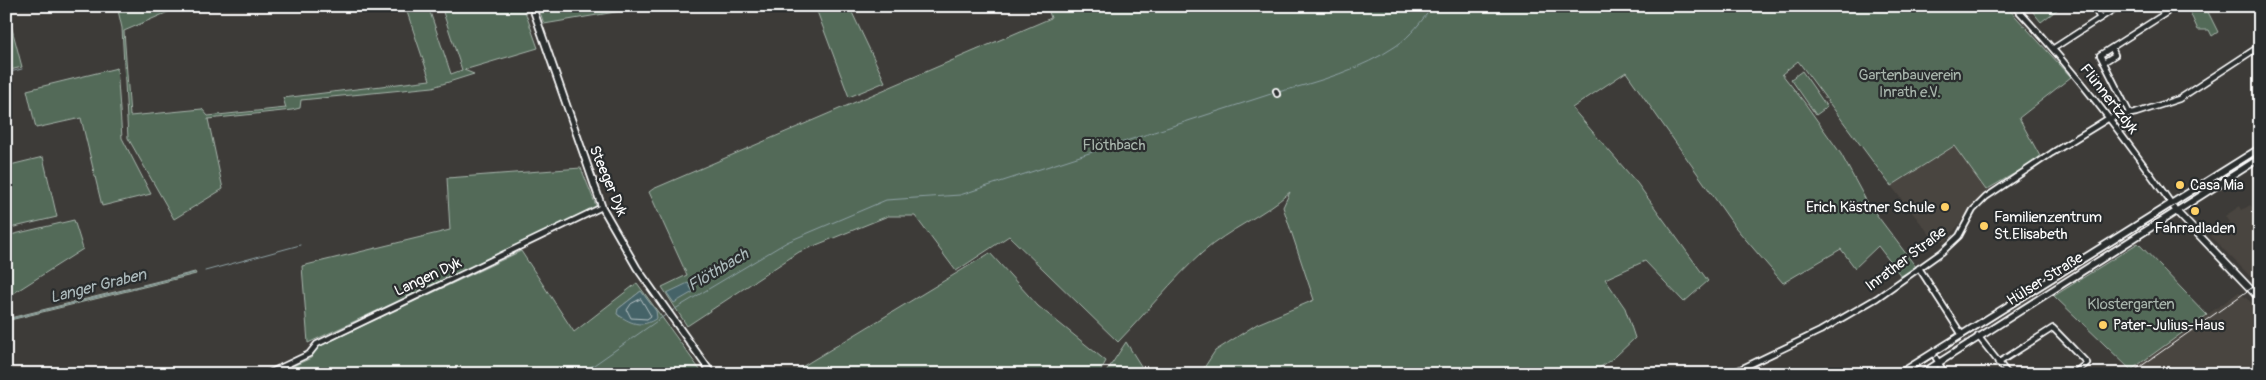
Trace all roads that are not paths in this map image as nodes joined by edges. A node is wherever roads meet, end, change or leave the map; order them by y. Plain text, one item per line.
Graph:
1 (532, 6) edge
2 (2014, 6) edge
3 (2093, 6) edge
4 (2118, 6) edge
5 (2162, 6) edge
6 (2100, 18) junction
7 (2260, 46) edge
8 (2054, 48) junction
9 (2112, 48) junction
10 (2104, 62) junction
11 (2130, 114) junction
12 (2109, 118) junction
13 (2260, 148) edge
14 (2260, 158) edge
15 (2171, 202) junction
16 (602, 207) junction
17 (2177, 212) junction
18 (1919, 268) junction
19 (2260, 299) edge
20 (1962, 335) junction
21 (1978, 336) junction
22 (1933, 353) junction
23 (1939, 363) junction
24 (1998, 363) junction
25 (267, 374) edge
26 (712, 374) edge
27 (1730, 374) edge
28 (1899, 374) edge
29 (1920, 374) edge
30 (1946, 374) edge
31 (2008, 374) edge
32 (2073, 374) edge

1 - 16 street, Steeger Dyk
2 - 8 street, Flünnertzdyk
3 - 6 street
4 - 6 street
5 - 9 street
6 - 8 street
7 - 11 street, Inrather Straße
8 - 12 street, Flünnertzdyk
9 - 10 street
9 - 10 street
10 - 11 street
11 - 12 street, Inrather Straße
12 - 15 street, Flünnertzdyk
12 - 18 street, Inrather Straße
13 - 15 street, Hülser Straße
14 - 17 street, Hülser Straße
15 - 17 street, Flünnertzdyk
15 - 20 street, Hülser Straße
16 - 25 street, Langen Dyk
16 - 26 street, Steeger Dyk
17 - 19 street, Flünnertzdyk
17 - 21 street, Hülser Straße
18 - 20 street
18 - 27 street, Inrather Straße
20 - 22 street, Hülser Straße
21 - 23 street, Hülser Straße
21 - 24 street
22 - 23 street
22 - 28 street, Hülser Straße
23 - 29 street, Hülser Straße
23 - 30 street
24 - 31 street
24 - 32 street

